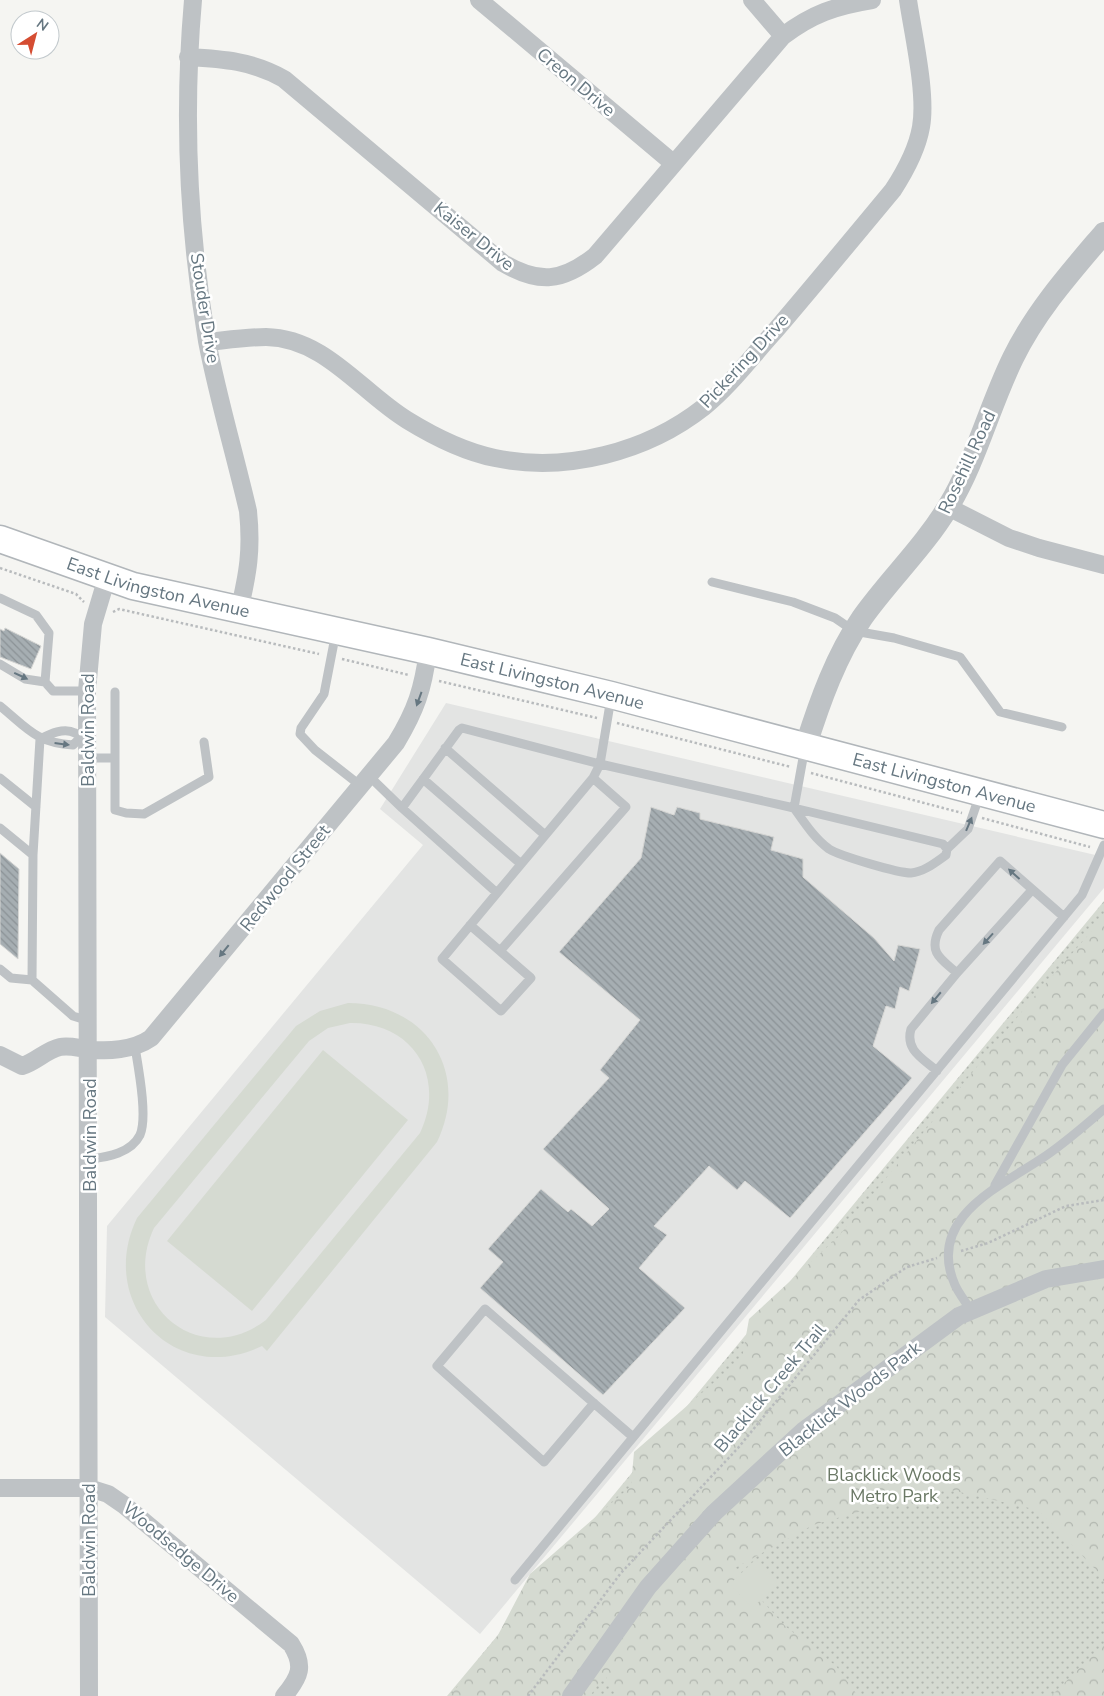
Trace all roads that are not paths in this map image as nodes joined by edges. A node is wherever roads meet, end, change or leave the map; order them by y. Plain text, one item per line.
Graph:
1 (193, 0) edge
2 (480, 0) edge
3 (752, 0) edge
4 (872, 0) edge
5 (908, 0) edge
6 (783, 36) junction
7 (188, 57) junction
8 (673, 164) junction
9 (1104, 233) edge
10 (208, 342) junction
11 (948, 507) junction
12 (0, 540) edge
13 (1104, 565) edge
14 (107, 577) junction
15 (712, 582) dead end
16 (0, 598) edge
17 (239, 611) junction
18 (854, 631) junction
19 (336, 632) junction
20 (428, 651) junction
21 (0, 664) edge
22 (45, 682) junction
23 (87, 691) junction
24 (115, 692) dead end
25 (611, 695) junction
26 (0, 706) edge
27 (1062, 726) dead end
28 (84, 738) junction
29 (40, 739) junction
30 (204, 742) dead end
31 (445, 748) junction
32 (88, 758) junction
33 (115, 758) junction
34 (803, 758) junction
35 (600, 764) junction
36 (0, 778) edge
37 (593, 778) junction
38 (423, 779) junction
39 (365, 781) junction
40 (976, 804) junction
41 (36, 807) junction
42 (402, 808) junction
43 (794, 808) junction
44 (0, 828) edge
45 (545, 835) junction
46 (1104, 840) edge
47 (947, 849) junction
48 (33, 855) junction
49 (521, 864) junction
50 (1032, 890) junction
51 (497, 893) junction
52 (1064, 918) junction
53 (470, 925) junction
54 (500, 951) junction
55 (0, 969) edge
56 (957, 973) junction
57 (32, 980) junction
58 (1104, 1013) edge
59 (89, 1022) junction
60 (134, 1046) junction
61 (90, 1049) junction
62 (1, 1058) edge
63 (937, 1071) junction
64 (1104, 1109) edge
65 (90, 1159) junction
66 (992, 1190) junction
67 (1104, 1269) edge
68 (971, 1311) junction
69 (594, 1403) junction
70 (633, 1438) junction
71 (0, 1488) edge
72 (89, 1488) junction
73 (515, 1580) dead end
74 (89, 1696) edge
75 (284, 1696) edge
76 (571, 1696) edge

1 - 7 street, Stouder Drive
2 - 8 street, Creon Drive
3 - 6 street
4 - 6 street, Kaiser Drive
5 - 10 street, Pickering Drive
6 - 8 street, Kaiser Drive
7 - 8 street, Kaiser Drive
7 - 10 street, Stouder Drive
9 - 11 street, Rosehill Road
10 - 17 street, Stouder Drive
11 - 13 street
11 - 18 street, Rosehill Road
12 - 14 main road, East Livingston Avenue
14 - 17 main road, East Livingston Avenue
14 - 23 street, Baldwin Road
15 - 18 lane
16 - 22 lane
17 - 19 main road, East Livingston Avenue
18 - 27 lane
18 - 34 street, Rosehill Road
19 - 20 main road, East Livingston Avenue
19 - 39 lane
20 - 25 main road, East Livingston Avenue
20 -> 39 street, Redwood Street
21 -> 22 lane
22 - 23 lane
23 - 28 street, Baldwin Road
24 - 33 lane
25 - 34 main road, East Livingston Avenue
25 - 35 lane
26 - 29 lane
29 -> 28 lane
28 - 29 lane
28 - 32 street, Baldwin Road
29 - 41 lane
30 - 33 lane
31 - 35 lane
31 - 38 lane
31 - 45 lane
32 - 33 lane
32 - 59 street, Baldwin Road
34 - 40 main road, East Livingston Avenue
34 - 43 lane
35 - 37 lane
35 - 43 lane
36 - 41 lane
37 - 45 lane
37 - 54 lane
38 - 42 lane
38 - 49 lane
39 - 42 lane
39 -> 60 street, Redwood Street
40 - 46 main road, East Livingston Avenue
47 -> 40 lane
41 - 48 lane
42 - 51 lane
43 - 47 lane
43 - 47 lane
44 - 48 lane
45 - 49 lane
46 - 52 lane
48 - 57 lane
49 - 51 lane
50 - 52 lane
50 -> 56 lane
50 -> 56 lane
51 - 53 lane
52 - 63 lane
53 - 54 lane
53 - 54 lane
55 - 57 lane
56 -> 63 lane
57 - 59 lane
58 - 66 lane
59 - 61 street, Baldwin Road
60 - 61 street, Redwood Street
60 - 65 lane
61 - 62 street, Redwood Street
61 - 65 street, Baldwin Road
63 - 70 lane
64 - 66 lane
65 - 72 street, Baldwin Road
66 - 68 lane
67 - 68 street, Blacklick Woods Park
68 - 76 street, Blacklick Woods Park
69 - 69 lane
69 - 70 lane
70 - 73 lane
71 - 72 street, Woodsedge Drive
72 - 74 street, Baldwin Road
72 - 75 street, Woodsedge Drive

